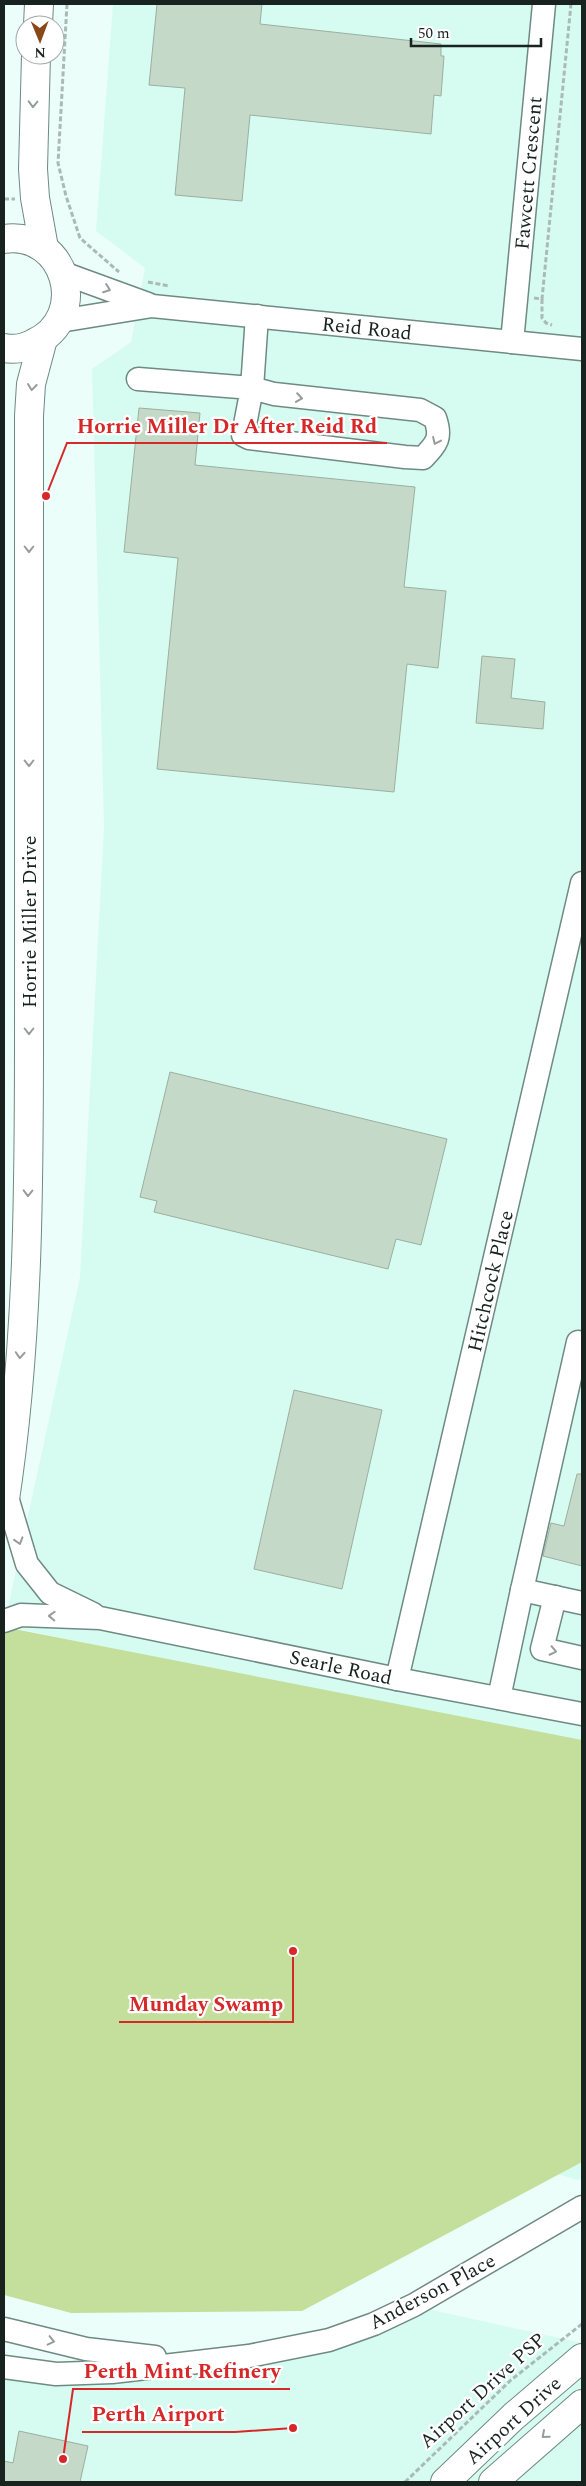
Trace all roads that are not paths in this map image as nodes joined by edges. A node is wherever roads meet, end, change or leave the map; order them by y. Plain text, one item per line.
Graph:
1 (544, 4) edge
2 (36, 65) edge
3 (4, 239) edge
4 (44, 248) junction
5 (63, 273) junction
6 (152, 306) junction
7 (257, 316) junction
8 (51, 330) junction
9 (512, 342) junction
10 (4, 348) edge
11 (582, 349) edge
12 (138, 379) dead end
13 (252, 388) junction
14 (582, 883) edge
15 (578, 1342) dead end
16 (5, 1500) edge
17 (522, 1590) junction
18 (555, 1597) junction
19 (582, 1603) edge
20 (100, 1618) junction
21 (4, 1621) edge
22 (582, 1658) edge
23 (397, 1679) junction
24 (499, 1698) junction
25 (582, 1714) edge
26 (582, 2206) edge
27 (4, 2329) edge
28 (582, 2358) edge
29 (213, 2359) junction
30 (4, 2367) edge
31 (582, 2404) edge
32 (445, 2482) edge
33 (493, 2482) edge

1 - 9 street, Fawcett Crescent
2 -> 4 main road, Horrie Miller Drive
3 - 4 main road
4 - 5 main road, Horrie Miller Drive
5 -> 6 street, Reid Road
5 - 8 main road, Horrie Miller Drive
6 - 7 street, Reid Road
6 - 8 street, Reid Road
7 - 9 street, Reid Road
7 - 13 street
8 - 10 main road
8 -> 16 main road, Horrie Miller Drive
9 - 11 street, Reid Road
12 - 13 street
13 -> 13 street
14 - 23 street, Hitchcock Place
15 - 17 street
16 -> 20 street, Searle Road
17 - 18 street
17 - 24 street
18 - 19 street
18 -> 22 street
20 -> 21 street, Searle Road
20 - 23 street, Searle Road
23 - 24 street, Searle Road
24 - 25 street, Searle Road
26 - 29 street, Anderson Place
27 -> 29 street, Anderson Place
28 - 32 main road, Airport Drive
29 - 30 street, Anderson Place
31 -> 33 main road, Airport Drive

